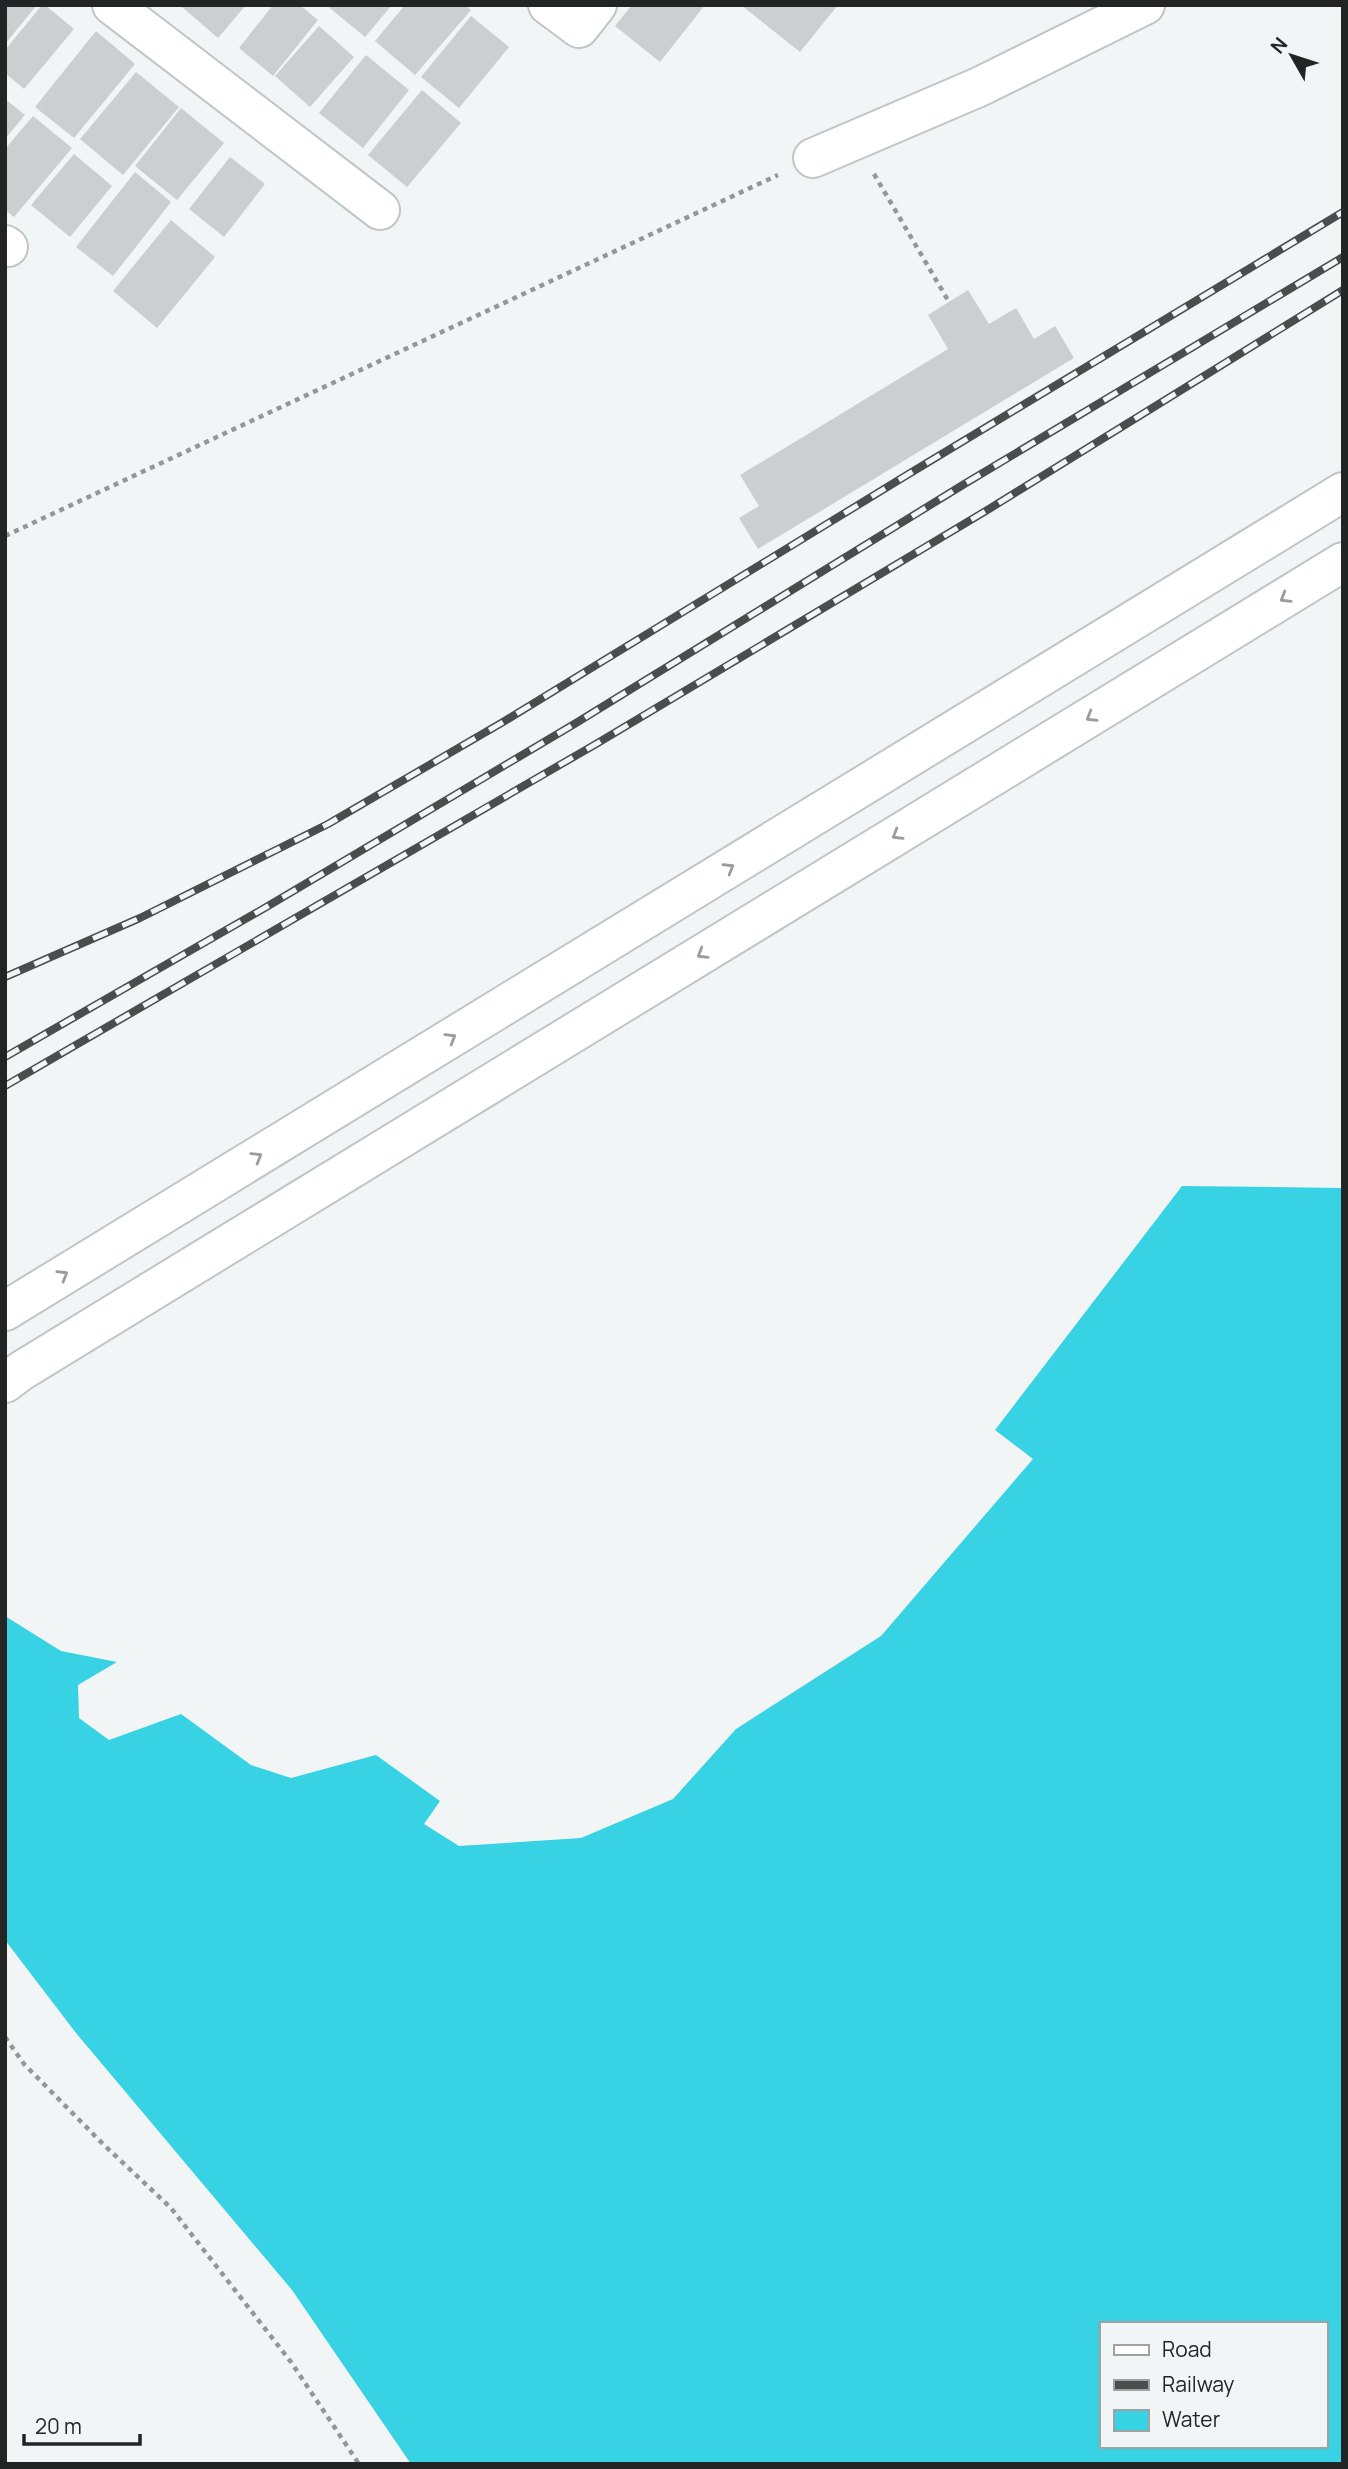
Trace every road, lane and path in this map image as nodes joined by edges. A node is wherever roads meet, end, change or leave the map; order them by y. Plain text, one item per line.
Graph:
1 (113, 5) edge
2 (548, 5) edge
3 (597, 5) edge
4 (1145, 5) edge
5 (854, 140) junction
6 (813, 158) joint
7 (380, 210) dead end
8 (948, 302) dead end
9 (1343, 492) edge
10 (5, 536) edge
11 (1343, 562) edge
12 (5, 1311) edge
13 (5, 1383) edge
14 (5, 2037) edge
15 (359, 2464) edge

1 - 7 street
2 - 3 street
4 - 5 street
5 - 6 street
5 - 8 path
6 - 10 path
12 -> 9 street
11 -> 13 street
14 - 15 path

